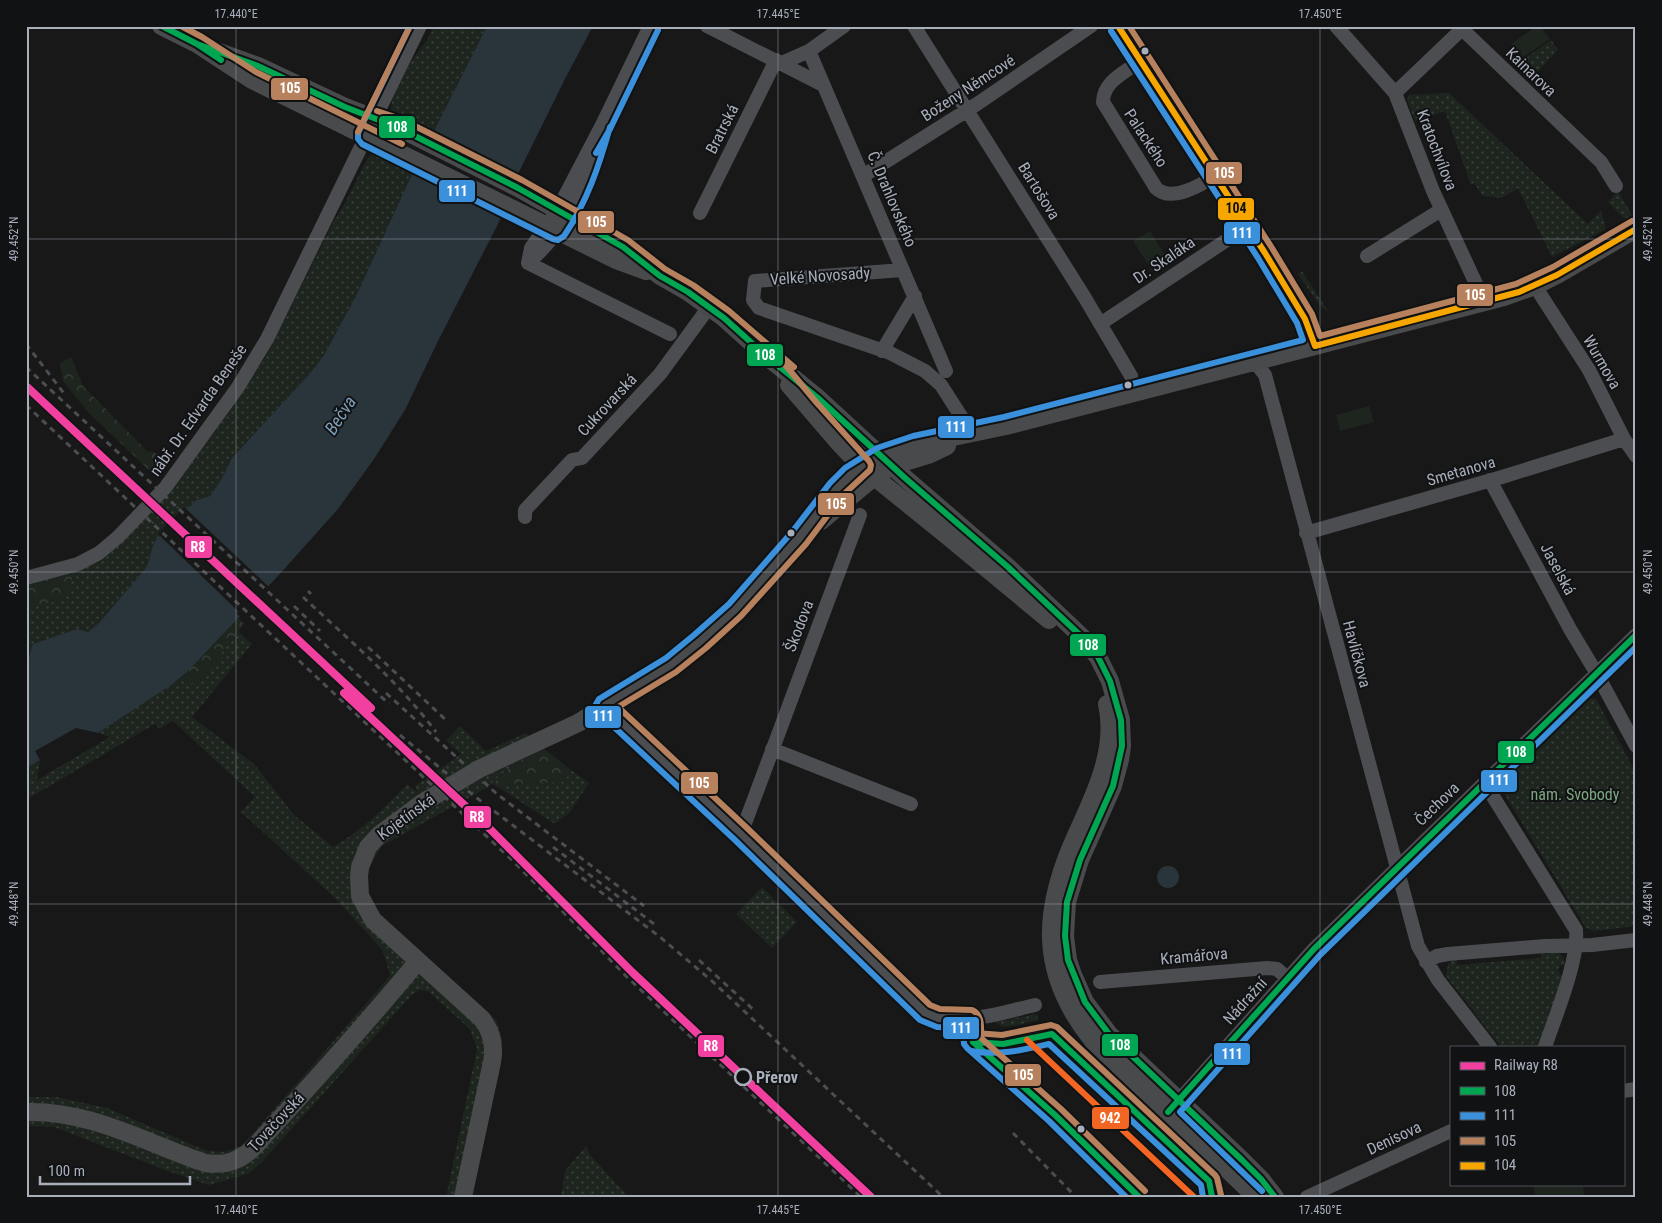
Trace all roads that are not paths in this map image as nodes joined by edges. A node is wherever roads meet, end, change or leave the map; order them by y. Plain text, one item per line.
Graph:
1 (160, 26) edge
2 (420, 26) edge
3 (650, 26) edge
4 (707, 26) edge
5 (844, 26) edge
6 (914, 26) edge
7 (1091, 26) edge
8 (1118, 26) edge
9 (1336, 26) edge
10 (196, 44) junction
11 (809, 51) junction
12 (779, 61) junction
13 (1140, 61) junction
14 (823, 85) junction
15 (1395, 93) junction
16 (968, 110) junction
17 (374, 119) junction
18 (366, 136) junction
19 (1215, 175) junction
20 (863, 176) junction
21 (1616, 186) dead end
22 (1441, 210) junction
23 (700, 213) dead end
24 (557, 221) junction
25 (1248, 226) junction
26 (1636, 229) edge
27 (1367, 256) dead end
28 (903, 270) junction
29 (1535, 286) junction
30 (915, 296) junction
31 (1484, 301) junction
32 (709, 306) junction
33 (1100, 324) junction
34 (670, 334) dead end
35 (1315, 346) junction
36 (886, 352) junction
37 (765, 355) junction
38 (1248, 363) junction
39 (946, 371) dead end
40 (1131, 376) dead end
41 (970, 435) junction
42 (1624, 439) junction
43 (933, 452) junction
44 (1636, 456) edge
45 (887, 461) junction
46 (868, 472) junction
47 (1490, 480) junction
48 (936, 504) junction
49 (860, 515) dead end
50 (525, 518) dead end
51 (1306, 533) junction
52 (26, 578) edge
53 (1636, 635) edge
54 (1597, 674) junction
55 (604, 706) junction
56 (1636, 746) edge
57 (772, 750) junction
58 (1483, 784) junction
59 (1100, 800) junction
60 (911, 804) dead end
61 (741, 834) junction
62 (1397, 868) junction
63 (1636, 940) edge
64 (1575, 946) junction
65 (418, 961) junction
66 (1426, 962) junction
67 (1288, 979) junction
68 (1100, 982) dead end
69 (1035, 1005) dead end
70 (1489, 1046) edge
71 (1545, 1046) edge
72 (1174, 1106) junction
73 (26, 1112) edge
74 (1450, 1131) edge
75 (1352, 1177) junction
76 (463, 1197) edge
77 (1256, 1197) edge
78 (1275, 1197) edge
79 (1307, 1197) edge
80 (1327, 1197) edge

1 - 10 main road
2 - 17 street, nábř. Dr. Edvarda Beneše
3 - 24 street
4 - 12 street
5 - 11 street
6 - 16 street, Bartošova
7 - 16 street, Boženy Němcové
8 - 13 street
9 - 15 street, Kratochvílova
10 - 17 main road
10 - 18 main road
11 - 12 street
11 - 14 street, Č. Drahlovského
12 - 14 street
12 - 23 street, Bratrská
13 - 19 street
13 - 19 street, Palackého
14 - 20 street, Č. Drahlovského
15 - 21 street, Kainarova
15 - 22 street, Kratochvílova
16 - 20 street, Boženy Němcové
16 - 33 street, Bartošova
17 - 18 street, nábř. Dr. Edvarda Beneše
17 - 24 main road
18 - 24 main road
18 - 52 street, nábř. Dr. Edvarda Beneše
19 - 25 street
20 - 28 street, Č. Drahlovského
22 - 27 street
22 - 31 street, Kratochvílova
24 - 32 main road
24 - 34 street
25 - 33 street, Dr. Skaláka
25 - 35 street
26 - 29 main road
28 - 30 street, Č. Drahlovského
28 - 36 street, Velké Novosady
29 - 31 main road
29 - 42 street, Wurmova
30 - 36 street
30 - 39 street, Č. Drahlovského
31 - 35 main road
32 - 37 main road
32 - 50 street, Cukrovarská
33 - 40 street, Bartošova
35 - 38 main road
36 - 41 street
37 - 45 main road
37 - 46 main road
38 - 41 main road
38 - 51 street, Havlíčkova
41 - 43 main road
41 - 45 main road
42 - 44 street, Wurmova
42 - 47 street, Smetanova
43 - 45 main road
43 - 48 main road
45 - 46 main road, Kojetínská
45 - 48 main road
46 - 55 main road, Kojetínská
46 - 59 main road
47 - 51 street, Smetanova
47 - 54 street, Jaselská
48 - 59 main road
49 - 57 street, Škodova
51 - 62 street, Havlíčkova
53 - 54 street, Čechova
54 - 56 street
54 - 58 street, Čechova
55 - 61 street
55 - 65 main road, Kojetínská
57 - 60 street
57 - 61 street, Škodova
58 - 62 street, Čechova
58 - 64 street
59 - 72 main road
61 - 69 street
62 - 66 street, Havlíčkova
62 - 67 street, Čechova
63 - 64 street
64 - 66 street
64 - 71 street
65 - 73 main road, Tovačovská
65 - 76 main road, Kojetínská
66 - 70 street, Havlíčkova
67 - 68 street, Kramářova
67 - 72 street, Nádražní
72 - 77 main road
72 - 78 main road
74 - 75 street, Denisova
75 - 79 street, Denisova
75 - 80 street, Denisova

